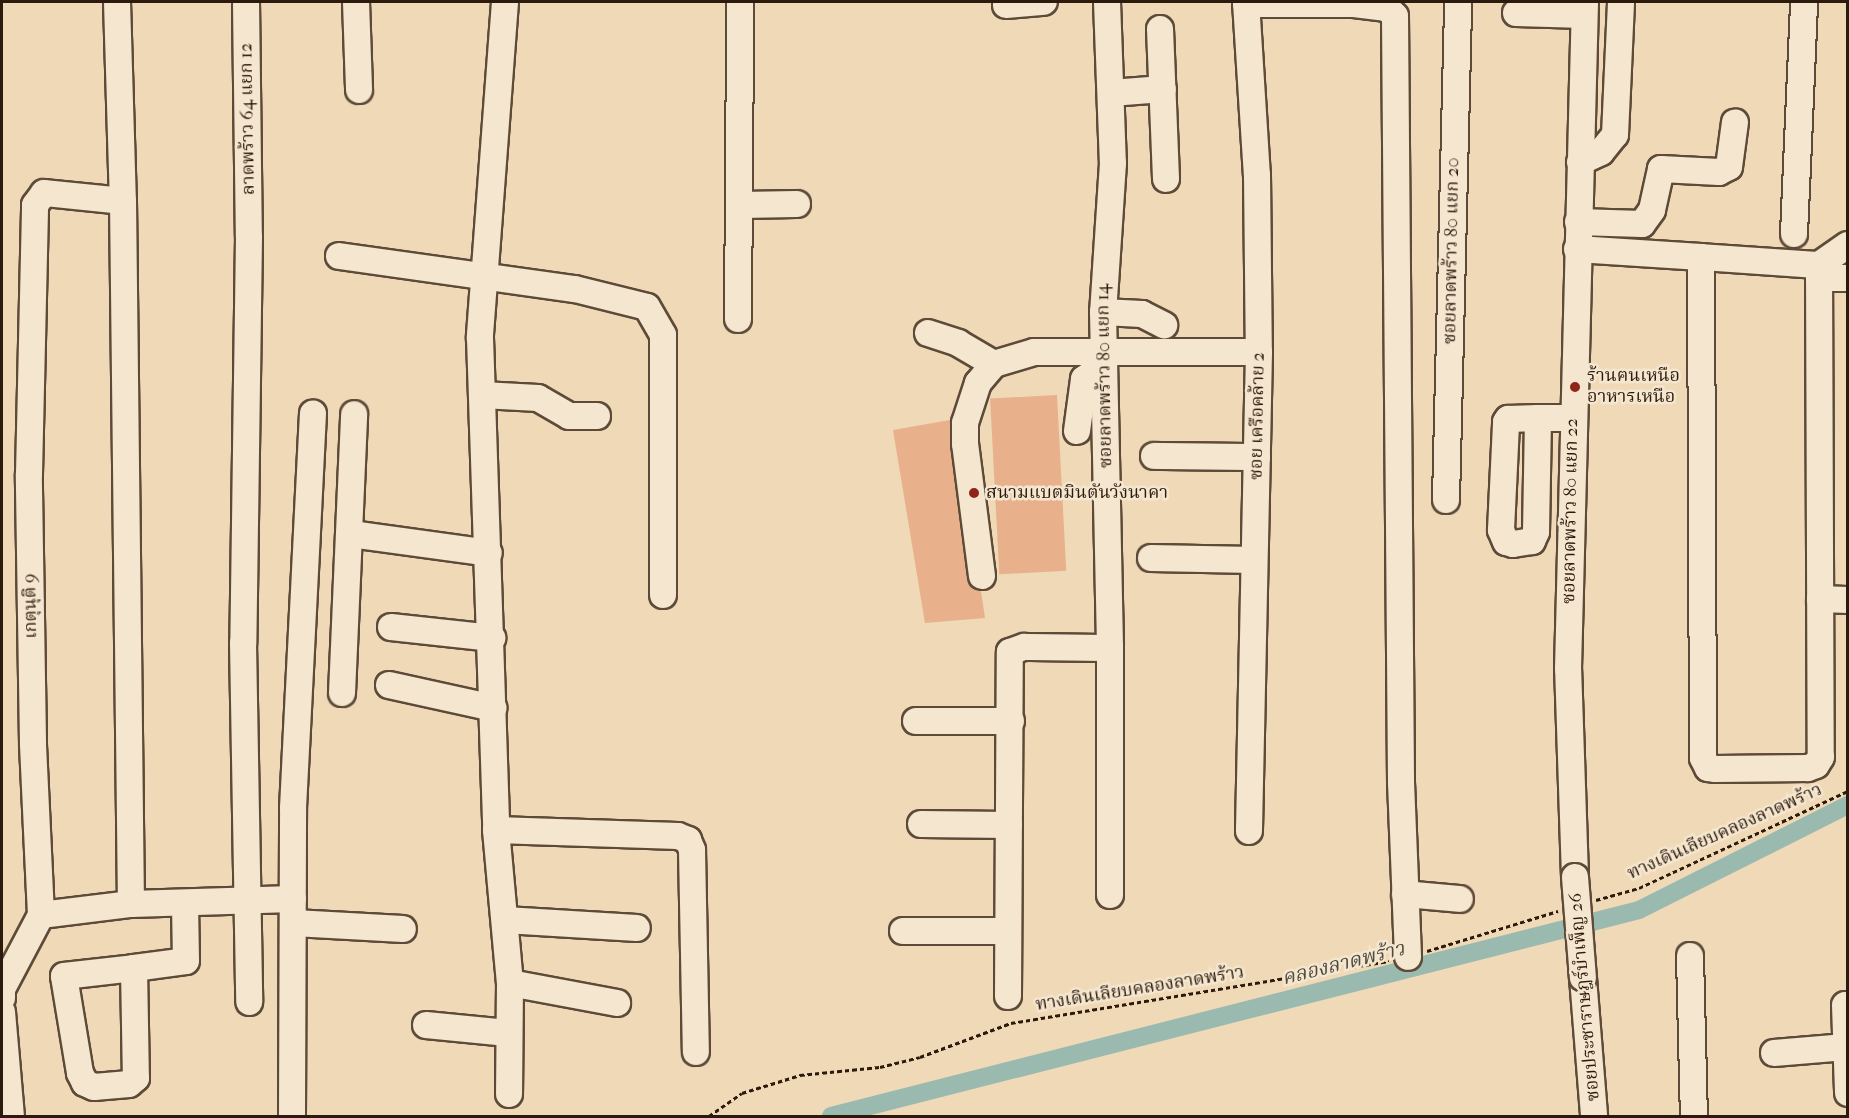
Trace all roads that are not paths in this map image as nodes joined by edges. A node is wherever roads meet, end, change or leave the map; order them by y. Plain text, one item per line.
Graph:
1 (117, 2) edge
2 (246, 2) edge
3 (356, 2) edge
4 (505, 2) edge
5 (740, 2) edge
6 (1044, 2) edge
7 (1107, 2) edge
8 (1458, 2) edge
9 (1622, 2) edge
10 (1804, 2) edge
11 (1246, 3) edge
12 (1354, 3) edge
13 (1006, 6) dead end
14 (1585, 8) edge
15 (1516, 13) dead end
16 (1160, 28) dead end
17 (1163, 89) junction
18 (359, 90) dead end
19 (1111, 93) junction
20 (1735, 122) dead end
21 (1580, 162) junction
22 (1166, 178) dead end
23 (123, 201) junction
24 (797, 204) dead end
25 (740, 206) junction
26 (1578, 222) junction
27 (1794, 234) dead end
28 (1848, 245) edge
29 (1577, 249) junction
30 (339, 256) dead end
31 (1701, 257) junction
32 (1819, 271) junction
33 (483, 278) junction
34 (1848, 278) edge
35 (1103, 312) junction
36 (738, 320) dead end
37 (1164, 325) dead end
38 (928, 333) dead end
39 (1259, 352) junction
40 (1104, 358) junction
41 (994, 364) junction
42 (482, 396) junction
43 (313, 414) dead end
44 (354, 414) dead end
45 (597, 416) dead end
46 (1538, 418) dead end
47 (1573, 418) junction
48 (1077, 431) dead end
49 (1154, 456) dead end
50 (1257, 457) junction
51 (1446, 500) dead end
52 (351, 534) junction
53 (489, 553) junction
54 (1151, 558) dead end
55 (1254, 560) junction
56 (982, 576) dead end
57 (663, 595) dead end
58 (1820, 599) junction
59 (1848, 600) edge
60 (391, 627) dead end
61 (492, 638) junction
62 (1110, 648) junction
63 (389, 685) dead end
64 (342, 693) dead end
65 (494, 708) junction
66 (916, 721) dead end
67 (1011, 721) junction
68 (921, 824) dead end
69 (1009, 825) junction
70 (496, 830) junction
71 (1249, 831) dead end
72 (1575, 877) joint
73 (1405, 894) junction
74 (1110, 895) dead end
75 (1460, 899) dead end
76 (249, 902) junction
77 (185, 903) junction
78 (131, 904) junction
79 (293, 911) junction
80 (41, 915) junction
81 (506, 920) junction
82 (637, 928) dead end
83 (403, 929) dead end
84 (903, 931) dead end
85 (1008, 931) junction
86 (1690, 956) dead end
87 (1408, 957) road end
88 (134, 968) junction
89 (510, 983) junction
90 (1008, 996) dead end
91 (2, 998) edge
92 (249, 1002) dead end
93 (617, 1003) dead end
94 (1845, 1005) dead end
95 (2, 1012) edge
96 (426, 1025) dead end
97 (508, 1033) junction
98 (1846, 1047) edge
99 (696, 1052) dead end
100 (1774, 1053) dead end
101 (1848, 1093) edge
102 (509, 1094) dead end
103 (11, 1116) edge
104 (292, 1116) edge
105 (1594, 1116) edge
106 (1694, 1116) edge

1 - 23 street
2 - 76 street, ลาดพร้าว 64 แยก 12
3 - 18 street
4 - 33 street
5 - 25 street
6 - 13 street
7 - 19 street, ซอยลาดพร้าว 80 แยก 14
8 - 51 street, ซอยลาดพร้าว 80 แยก 20
9 - 21 street
10 - 27 street
11 - 12 street
11 - 39 street, ซอย เครือคล้าย 2
12 - 73 street
14 - 15 street
14 - 21 street, ซอยลาดพร้าว 80 แยก 22
16 - 17 street
17 - 19 street
17 - 22 street
19 - 35 street, ซอยลาดพร้าว 80 แยก 14
20 - 26 street
21 - 26 street, ซอยลาดพร้าว 80 แยก 22
23 - 78 street
23 - 80 street, เกตุนุติ 9
24 - 25 street
25 - 36 street
26 - 29 street, ซอยลาดพร้าว 80 แยก 22
28 - 32 street
29 - 31 street
29 - 47 street, ซอยลาดพร้าว 80 แยก 22
30 - 33 street
31 - 32 street
31 - 58 street
32 - 34 street
32 - 58 street
33 - 42 street
33 - 57 street
35 - 37 street
35 - 40 street, ซอยลาดพร้าว 80 แยก 14
38 - 41 street
39 - 40 street
39 - 50 street, ซอย เครือคล้าย 2
40 - 41 street
40 - 48 street
40 - 62 street, ซอยลาดพร้าว 80 แยก 14
41 - 56 street
42 - 45 street
42 - 53 street
43 - 79 street
44 - 52 street
46 - 47 street
47 - 72 street, ซอยลาดพร้าว 80 แยก 22
49 - 50 street
50 - 55 street, ซอย เครือคล้าย 2
52 - 53 street
52 - 64 street
53 - 61 street
54 - 55 street
55 - 71 street, ซอย เครือคล้าย 2
58 - 59 street
60 - 61 street
61 - 65 street
62 - 67 street
62 - 74 street, ซอยลาดพร้าว 80 แยก 14
63 - 65 street
65 - 70 street
66 - 67 street
67 - 69 street
68 - 69 street
69 - 85 street
70 - 81 street
70 - 99 street
72 - 105 street, ซอยประชาราษฎร์บำเพ็ญ 26, bridge
73 - 75 street
73 - 87 street
76 - 77 street
76 - 79 street
76 - 92 street, ลาดพร้าว 64 แยก 12
77 - 78 street
77 - 88 street
78 - 80 street
79 - 83 street
79 - 104 street
80 - 91 street
81 - 82 street
81 - 89 street
84 - 85 street
85 - 90 street
86 - 106 street
88 - 88 street
89 - 93 street
89 - 97 street
94 - 98 street
95 - 103 street
96 - 97 street
97 - 102 street
98 - 100 street
98 - 101 street

